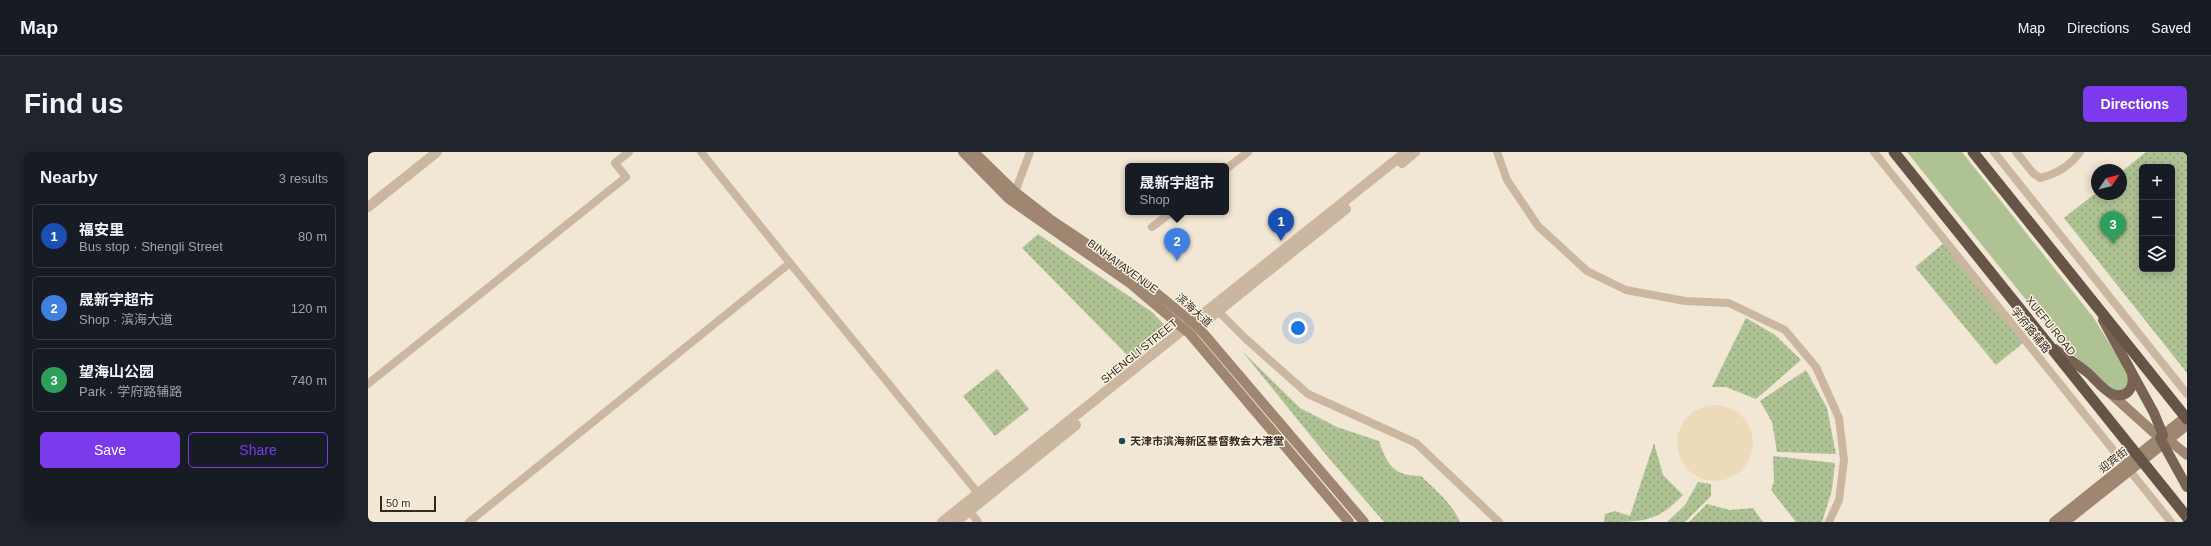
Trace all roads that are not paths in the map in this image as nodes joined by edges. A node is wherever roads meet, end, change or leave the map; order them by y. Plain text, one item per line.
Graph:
1 (437, 152) edge
2 (629, 152) edge
3 (701, 152) edge
4 (963, 152) edge
5 (974, 152) edge
6 (1030, 152) edge
7 (1248, 152) edge
8 (1406, 152) edge
9 (1416, 152) edge
10 (1497, 152) edge
11 (1874, 152) edge
12 (1894, 152) edge
13 (1972, 152) edge
14 (1994, 152) edge
15 (2016, 152) edge
16 (2080, 152) edge
17 (1229, 167) edge
18 (1015, 192) junction
19 (368, 207) edge
20 (1168, 215) edge
21 (1152, 227) dead end
22 (790, 263) junction
23 (2094, 303) junction
24 (1218, 312) junction
25 (1196, 325) junction
26 (1187, 332) junction
27 (2050, 346) junction
28 (2132, 371) junction
29 (368, 384) edge
30 (2110, 393) junction
31 (2187, 394) edge
32 (2187, 419) edge
33 (2164, 439) junction
34 (2187, 455) edge
35 (2140, 458) junction
36 (2128, 468) junction
37 (2187, 487) edge
38 (980, 496) junction
39 (963, 514) edge
40 (2187, 517) edge
41 (469, 522) edge
42 (942, 522) edge
43 (978, 522) edge
44 (1350, 522) edge
45 (1364, 522) edge
46 (1499, 522) edge
47 (1829, 522) edge
48 (2054, 522) edge
49 (2065, 522) edge
50 (2171, 522) edge

1 - 19 street
2 - 29 street
3 - 22 street
4 - 26 main road, BINHAI AVENUE
5 - 18 main road, 滨海大道
6 - 18 street
7 - 17 street
8 - 25 street, SHENGLI STREET
9 - 24 street, SHENGLI STREET
10 - 47 street
11 - 36 street, 学府路辅路
12 - 27 highway, XUEFU ROAD
13 - 23 highway
14 - 31 street
15 - 16 street
18 - 25 main road, 滨海大道
20 - 21 street
22 - 38 street
22 - 41 street
23 - 28 main road
23 - 32 highway
24 - 25 street, SHENGLI STREET
24 - 46 street
25 - 26 street, SHENGLI STREET
25 - 45 main road, 滨海大道
26 - 38 street, SHENGLI STREET
26 - 44 main road, BINHAI AVENUE
27 - 30 main road
27 - 35 highway, XUEFU ROAD
28 - 30 main road
28 - 33 main road
30 - 33 main road
32 - 33 main road
33 - 34 main road
33 - 35 main road
33 - 37 main road
35 - 36 main road
35 - 40 highway, XUEFU ROAD
36 - 48 main road, 迎宾街
36 - 49 main road
36 - 50 street, 学府路辅路
38 - 39 street, SHENGLI STREET
39 - 42 street, SHENGLI STREET
39 - 43 street

